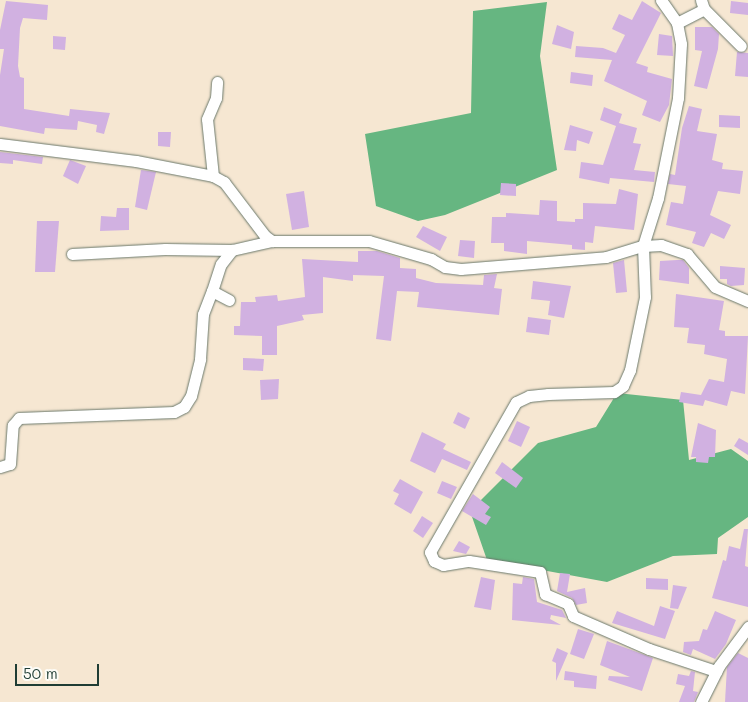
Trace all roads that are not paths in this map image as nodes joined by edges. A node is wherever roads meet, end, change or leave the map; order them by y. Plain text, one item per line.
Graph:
1 (661, 0) edge
2 (702, 4) edge
3 (677, 23) junction
4 (741, 46) dead end
5 (217, 82) dead end
6 (0, 144) edge
7 (213, 176) junction
8 (272, 241) junction
9 (643, 246) junction
10 (232, 250) junction
11 (72, 254) dead end
12 (212, 291) junction
13 (229, 300) dead end
14 (748, 301) edge
15 (0, 467) edge
16 (748, 627) edge
17 (716, 671) junction
18 (701, 702) edge

1 - 3 street
2 - 3 street
2 - 4 street
3 - 9 street
5 - 7 street
6 - 7 street
7 - 8 street
8 - 9 street
8 - 10 street
9 - 14 street
9 - 17 street
10 - 11 street
10 - 12 street
12 - 13 street
12 - 15 street
16 - 17 street
17 - 18 street

